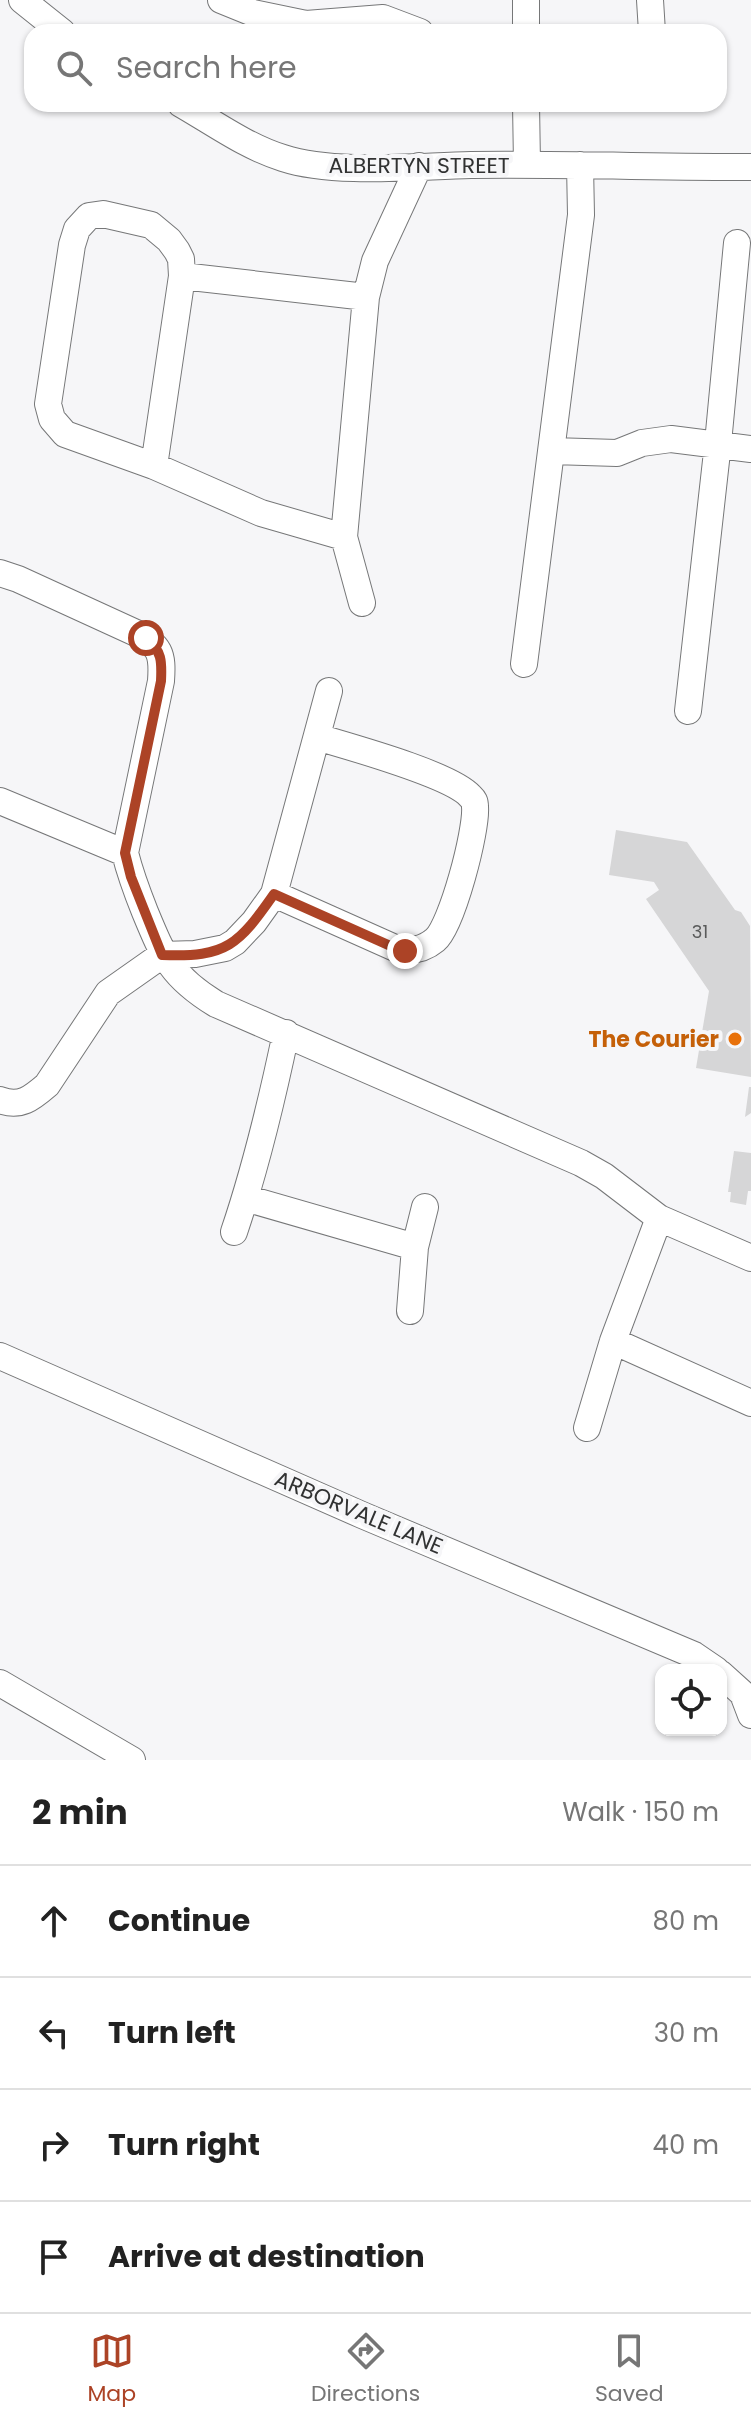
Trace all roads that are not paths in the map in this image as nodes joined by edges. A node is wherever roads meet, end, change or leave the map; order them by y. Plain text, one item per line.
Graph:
1 (22, 0) edge
2 (221, 0) edge
3 (526, 0) edge
4 (650, 0) edge
5 (384, 9) edge
6 (52, 24) edge
7 (407, 24) edge
8 (526, 24) edge
9 (652, 24) edge
10 (194, 112) edge
11 (526, 112) edge
12 (527, 164) junction
13 (580, 165) junction
14 (419, 166) junction
15 (751, 167) edge
16 (737, 243) dead end
17 (182, 276) junction
18 (366, 297) junction
19 (718, 443) junction
20 (751, 449) edge
21 (552, 451) junction
22 (154, 466) junction
23 (344, 537) junction
24 (0, 573) edge
25 (362, 603) dead end
26 (524, 664) dead end
27 (329, 691) dead end
28 (688, 711) dead end
29 (317, 737) junction
30 (0, 801) edge
31 (125, 853) junction
32 (274, 894) junction
33 (162, 955) junction
34 (286, 1033) junction
35 (0, 1100) edge
36 (245, 1198) junction
37 (425, 1207) dead end
38 (659, 1218) junction
39 (234, 1232) dead end
40 (415, 1247) junction
41 (751, 1258) edge
42 (410, 1311) dead end
43 (613, 1341) junction
44 (0, 1356) edge
45 (751, 1403) edge
46 (587, 1428) dead end
47 (707, 1664) edge
48 (727, 1679) edge
49 (0, 1683) edge
50 (751, 1715) edge
51 (132, 1760) edge

1 - 6 street
2 - 5 street
3 - 8 street
4 - 9 street
5 - 7 street
10 - 14 street, ALBERTYN STREET
11 - 12 street, ALBERTYN STREET
12 - 13 street, ALBERTYN STREET
12 - 14 street, ALBERTYN STREET
13 - 15 street, ALBERTYN STREET
13 - 21 street
14 - 18 street
16 - 19 street
17 - 18 street
17 - 22 street
17 - 22 street
18 - 23 street
19 - 20 street
19 - 21 street
19 - 28 street
21 - 26 street
22 - 23 street
23 - 25 street
24 - 31 street
27 - 29 street
29 - 32 street
29 - 32 street
30 - 31 street
31 - 33 street
32 - 33 street
33 - 34 street
33 - 35 street
34 - 36 street
34 - 38 street
36 - 39 street
36 - 40 street
37 - 40 street
38 - 41 street
38 - 43 street
40 - 42 street
43 - 45 street
43 - 46 street
44 - 47 street, ARBORVALE LANE
48 - 50 street
49 - 51 street

